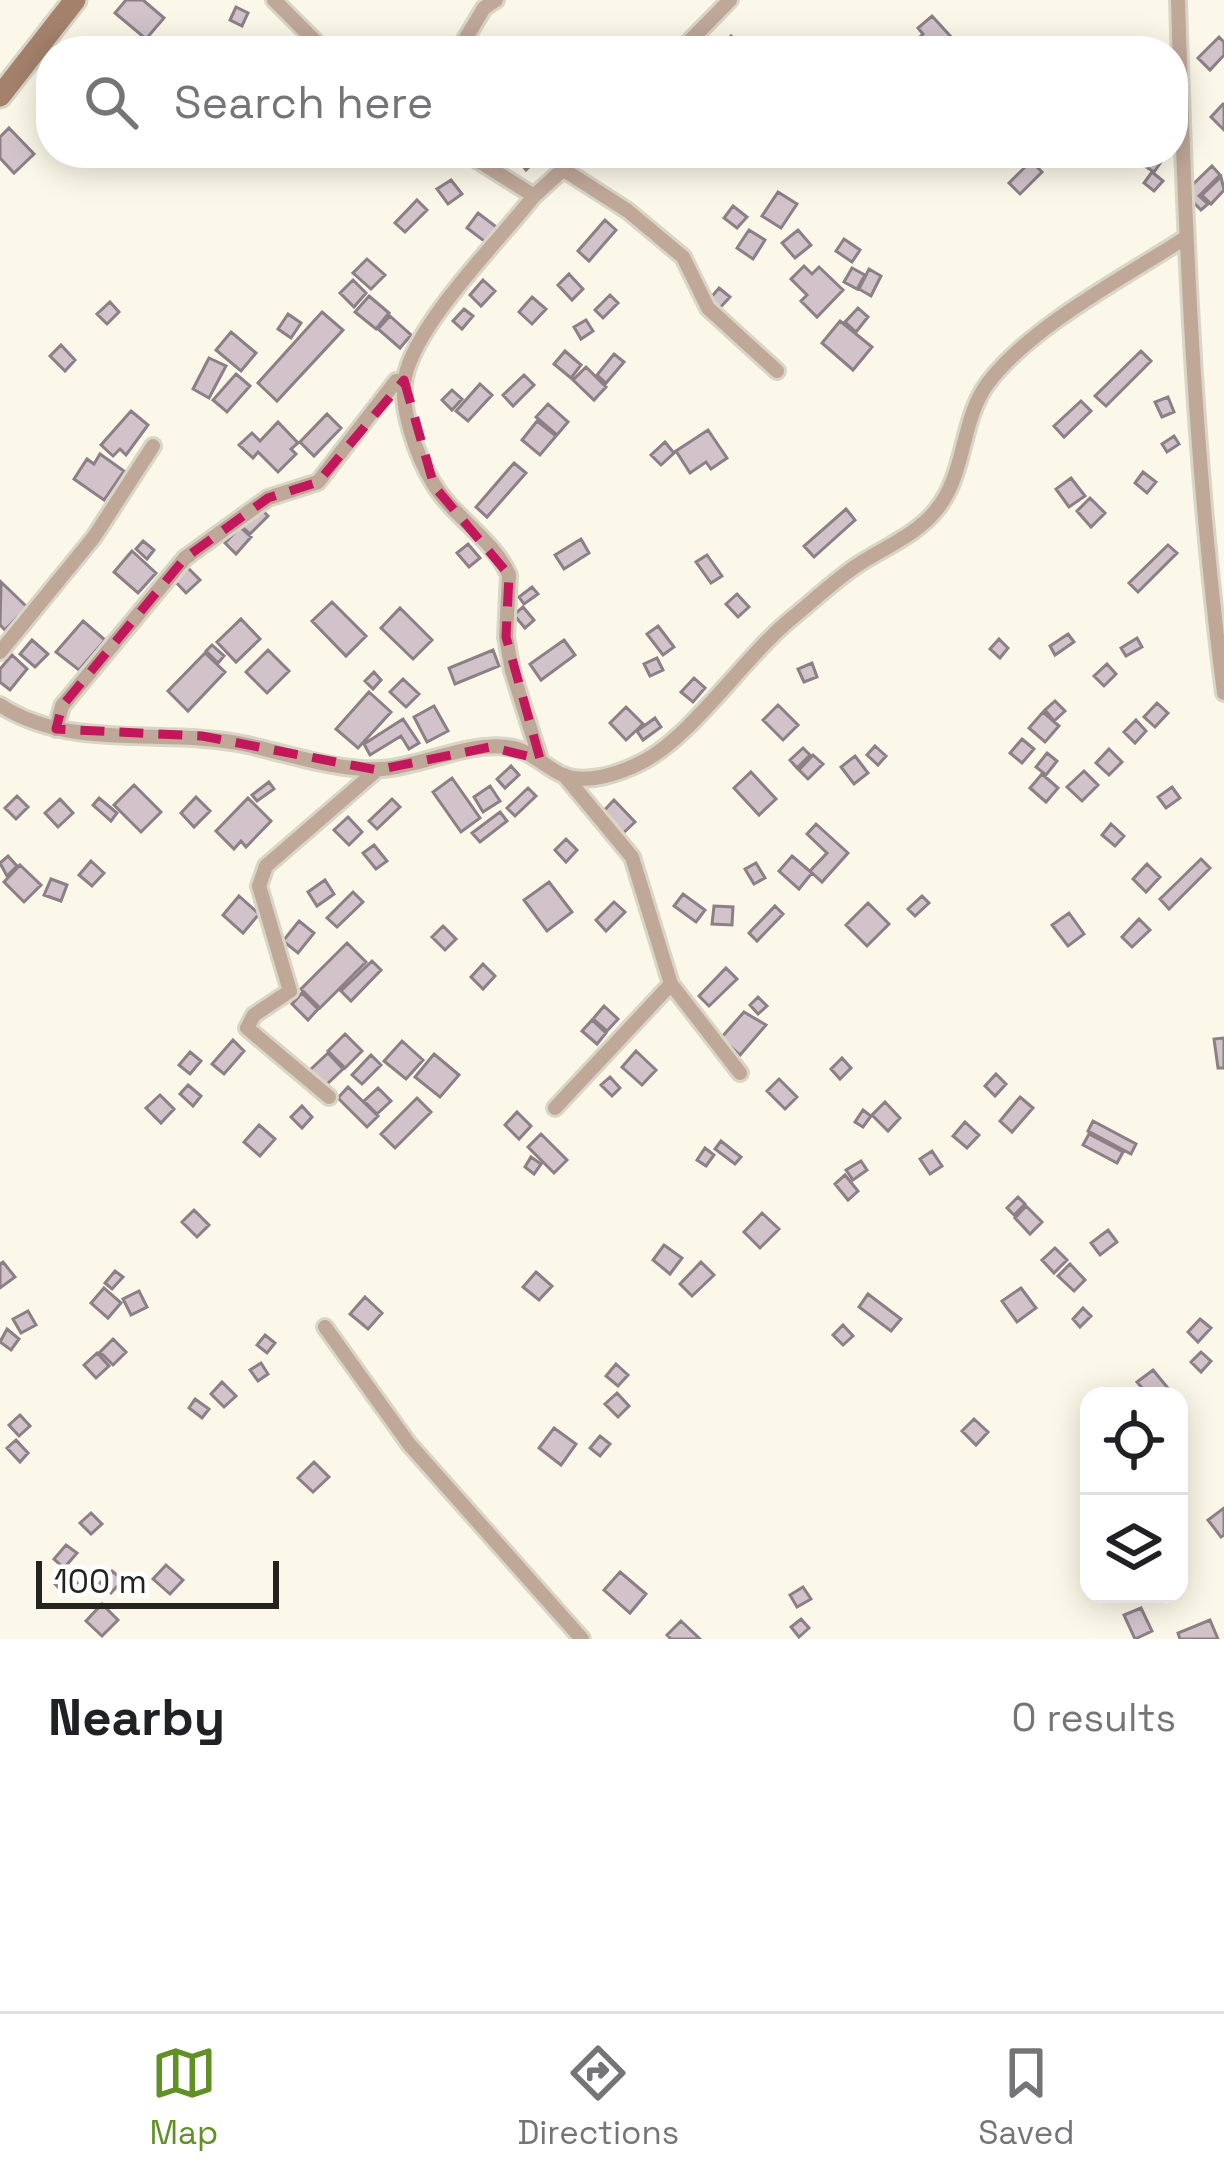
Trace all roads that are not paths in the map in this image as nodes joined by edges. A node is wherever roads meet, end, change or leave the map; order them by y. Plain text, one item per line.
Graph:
1 (75, 0) edge
2 (274, 0) edge
3 (496, 0) edge
4 (730, 0) edge
5 (1178, 0) edge
6 (41, 36) edge
7 (310, 36) edge
8 (467, 36) edge
9 (695, 36) edge
10 (1179, 36) edge
11 (36, 42) edge
12 (7, 73) edge
13 (0, 96) edge
14 (490, 168) edge
15 (1183, 168) edge
16 (564, 170) joint
17 (534, 196) junction
18 (1185, 238) junction
19 (777, 371) dead end
20 (404, 380) junction
21 (153, 446) dead end
22 (1221, 645) edge
23 (0, 652) edge
24 (1224, 694) edge
25 (0, 705) edge
26 (56, 728) junction
27 (540, 759) junction
28 (377, 770) junction
29 (564, 775) junction
30 (671, 985) junction
31 (740, 1073) dead end
32 (329, 1097) dead end
33 (555, 1108) dead end
34 (325, 1327) dead end
35 (582, 1639) edge

1 - 6 main road
2 - 7 street
3 - 8 street
4 - 9 street
5 - 10 street
11 - 12 main road
12 - 13 main road
14 - 17 street
15 - 18 street
16 - 17 street
16 - 19 street
17 - 20 street
18 - 22 street
18 - 29 street
20 - 26 street
20 - 27 street
21 - 23 street
22 - 24 street
25 - 26 street
26 - 28 street
27 - 28 street
27 - 29 street
28 - 32 street
29 - 30 street
30 - 31 street
30 - 33 street
34 - 35 street

